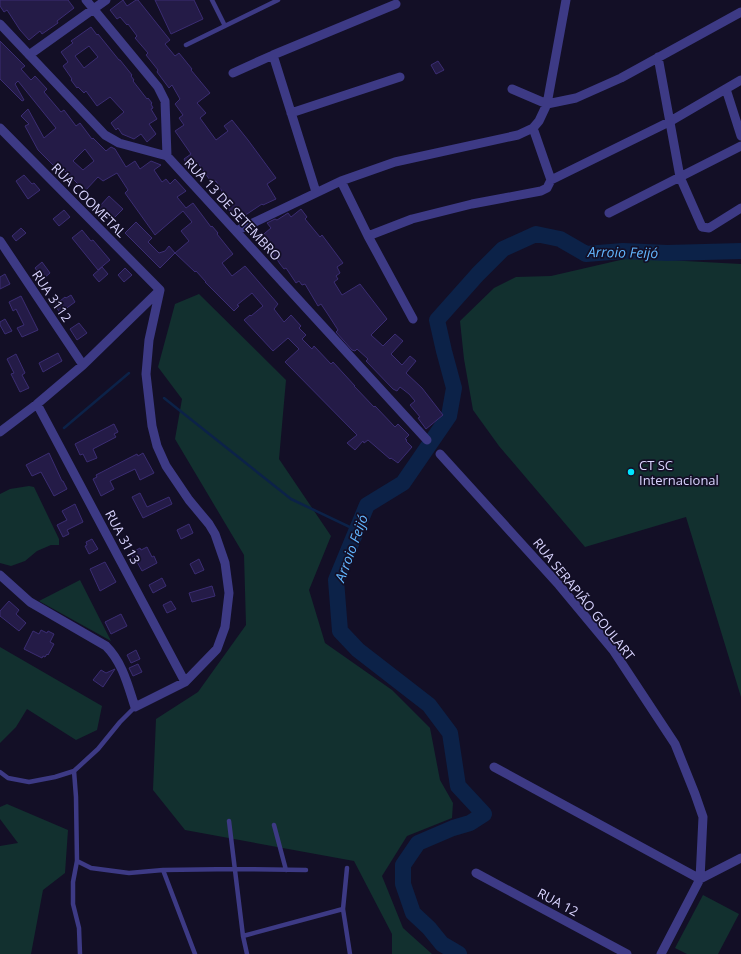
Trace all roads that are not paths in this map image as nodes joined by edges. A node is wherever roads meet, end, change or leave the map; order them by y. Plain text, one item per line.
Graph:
1 (86, 0) edge
2 (106, 0) edge
3 (212, 0) edge
4 (278, 0) edge
5 (566, 0) edge
6 (396, 4) dead end
7 (94, 10) junction
8 (741, 12) edge
9 (0, 24) edge
10 (225, 26) junction
11 (186, 45) dead end
12 (29, 55) junction
13 (274, 55) junction
14 (658, 57) junction
15 (233, 73) dead end
16 (400, 77) dead end
17 (741, 80) edge
18 (512, 89) dead end
19 (726, 89) junction
20 (547, 104) junction
21 (291, 113) junction
22 (669, 122) junction
23 (0, 128) edge
24 (533, 128) junction
25 (741, 136) edge
26 (741, 146) edge
27 (166, 156) junction
28 (680, 177) junction
29 (552, 180) junction
30 (341, 181) junction
31 (316, 192) junction
32 (741, 208) edge
33 (608, 213) dead end
34 (236, 231) junction
35 (368, 236) junction
36 (0, 241) edge
37 (160, 290) junction
38 (413, 319) dead end
39 (83, 365) junction
40 (37, 404) junction
41 (0, 432) edge
42 (427, 440) dead end
43 (440, 454) dead end
44 (0, 575) edge
45 (185, 682) junction
46 (135, 707) junction
47 (494, 767) dead end
48 (74, 771) junction
49 (0, 772) edge
50 (229, 821) dead end
51 (274, 825) dead end
52 (741, 858) edge
53 (77, 861) junction
54 (347, 868) dead end
55 (235, 869) junction
56 (163, 870) junction
57 (286, 870) junction
58 (306, 870) dead end
59 (476, 873) dead end
60 (700, 879) junction
61 (343, 909) junction
62 (243, 936) junction
63 (80, 954) edge
64 (195, 954) edge
65 (247, 954) edge
66 (350, 954) edge
67 (627, 954) edge
68 (661, 954) edge

1 - 7 street
2 - 7 street
3 - 10 lane
4 - 10 lane
5 - 20 street
6 - 13 street
7 - 12 street
7 - 27 street
8 - 14 street
9 - 12 street, RUA 13 DE SETEMBRO
10 - 11 lane
12 - 27 street, RUA 13 DE SETEMBRO
13 - 15 street
13 - 21 street
14 - 20 street
14 - 22 street
16 - 21 street
17 - 19 street
18 - 20 street
19 - 22 street
19 - 25 street
20 - 24 street
21 - 31 street
22 - 28 street
22 - 29 street
23 - 37 street, RUA COOMETAL
24 - 29 street
24 - 30 street
26 - 28 street
27 - 34 street, RUA 13 DE SETEMBRO
28 - 32 street
28 - 33 street
29 - 35 street
30 - 31 street
30 - 35 street
31 - 34 street
34 - 42 street, RUA 13 DE SETEMBRO
35 - 38 street
36 - 39 street, RUA 3112
37 - 39 street
37 - 45 street
39 - 40 street
40 - 41 street
40 - 45 street, RUA 3113
43 - 60 street, RUA SERAPIÃO GOULART
44 - 46 street
45 - 46 street
46 - 48 lane
47 - 60 street
48 - 49 lane
48 - 53 lane
50 - 55 lane
51 - 57 lane
52 - 60 street
53 - 56 lane
53 - 63 lane
54 - 61 lane
55 - 56 lane
55 - 57 lane
55 - 62 lane
56 - 64 lane
57 - 58 lane
59 - 67 street, RUA 12
60 - 68 street, RUA SERAPIÃO GOULART
61 - 62 lane
61 - 66 lane
62 - 65 lane

